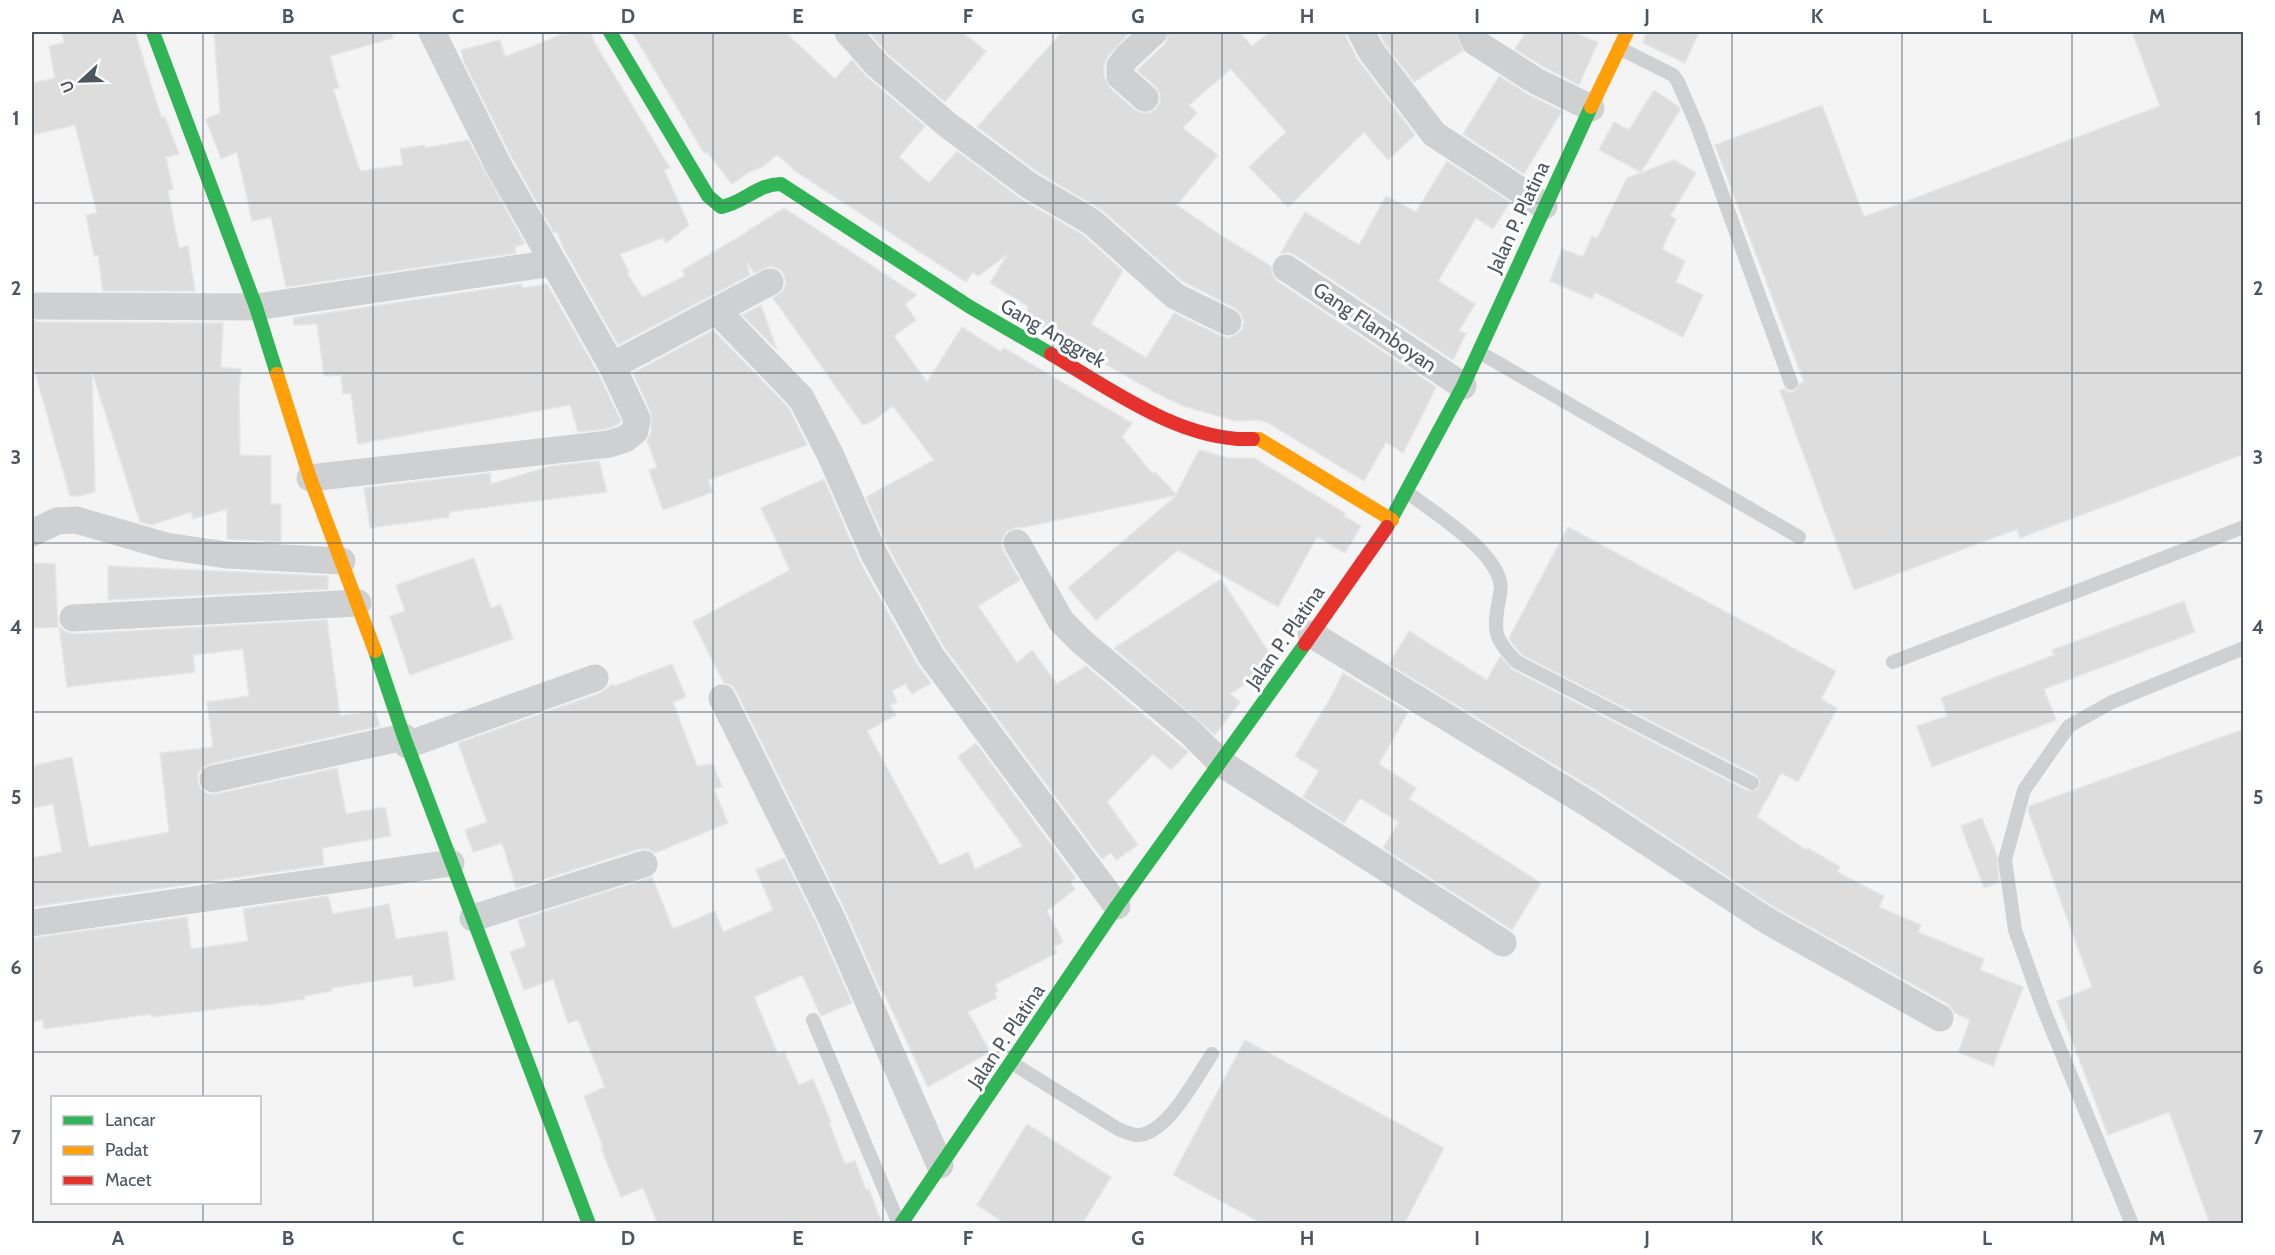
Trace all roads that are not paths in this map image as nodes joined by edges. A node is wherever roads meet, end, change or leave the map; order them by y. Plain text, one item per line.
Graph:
1 (153, 32) edge
2 (432, 32) edge
3 (610, 32) edge
4 (849, 32) edge
5 (1154, 32) edge
6 (1361, 32) edge
7 (1471, 32) edge
8 (1628, 32) edge
9 (1619, 48) junction
10 (1145, 98) dead end
11 (1591, 108) junction
12 (1544, 206) junction
13 (553, 263) junction
14 (1286, 268) dead end
15 (770, 282) dead end
16 (38, 306) dead end
17 (256, 307) junction
18 (717, 311) junction
19 (1228, 322) dead end
20 (1479, 352) junction
21 (612, 366) junction
22 (1791, 383) dead end
23 (1463, 386) junction
24 (310, 478) junction
25 (1407, 492) junction
26 (1392, 520) junction
27 (2244, 527) edge
28 (32, 533) edge
29 (1799, 537) dead end
30 (1017, 543) dead end
31 (342, 561) junction
32 (358, 603) junction
33 (73, 618) dead end
34 (1311, 634) junction
35 (2244, 648) edge
36 (1893, 662) dead end
37 (595, 678) dead end
38 (722, 698) dead end
39 (406, 741) junction
40 (1221, 763) junction
41 (213, 779) dead end
42 (1752, 783) dead end
43 (451, 863) junction
44 (644, 864) dead end
45 (1117, 906) junction
46 (473, 918) junction
47 (32, 923) edge
48 (1503, 943) dead end
49 (1940, 1018) dead end
50 (813, 1020) dead end
51 (1212, 1054) dead end
52 (1012, 1063) junction
53 (940, 1165) junction
54 (589, 1224) edge
55 (900, 1224) edge
56 (2133, 1224) edge

1 - 17 street
2 - 13 street
3 - 26 street, Gang Anggrek
4 - 19 street
5 - 10 street
6 - 12 street
7 - 11 street
8 - 9 street, Jalan P. Platina
9 - 11 street, Jalan P. Platina
9 - 22 lane
11 - 12 street, Jalan P. Platina
12 - 20 street, Jalan P. Platina
13 - 17 street
13 - 21 street
14 - 23 street, Gang Flamboyan
15 - 18 street
16 - 17 street
17 - 24 street
18 - 21 street
18 - 45 street
20 - 23 street, Jalan P. Platina
20 - 29 lane
21 - 24 street
23 - 25 street, Jalan P. Platina
24 - 31 street
25 - 26 street, Jalan P. Platina
25 - 42 lane
26 - 34 street, Jalan P. Platina
27 - 36 lane
28 - 31 street
30 - 40 street
31 - 32 street
32 - 33 street
32 - 39 street
34 - 40 street, Jalan P. Platina
34 - 49 street
35 - 56 lane
37 - 39 street
38 - 53 street
39 - 41 street
39 - 43 street
40 - 45 street, Jalan P. Platina
40 - 48 street
43 - 46 street
43 - 47 street
44 - 46 street
45 - 52 street, Jalan P. Platina
46 - 54 street
50 - 55 lane
51 - 52 lane
52 - 53 street, Jalan P. Platina
53 - 55 street, Jalan P. Platina

